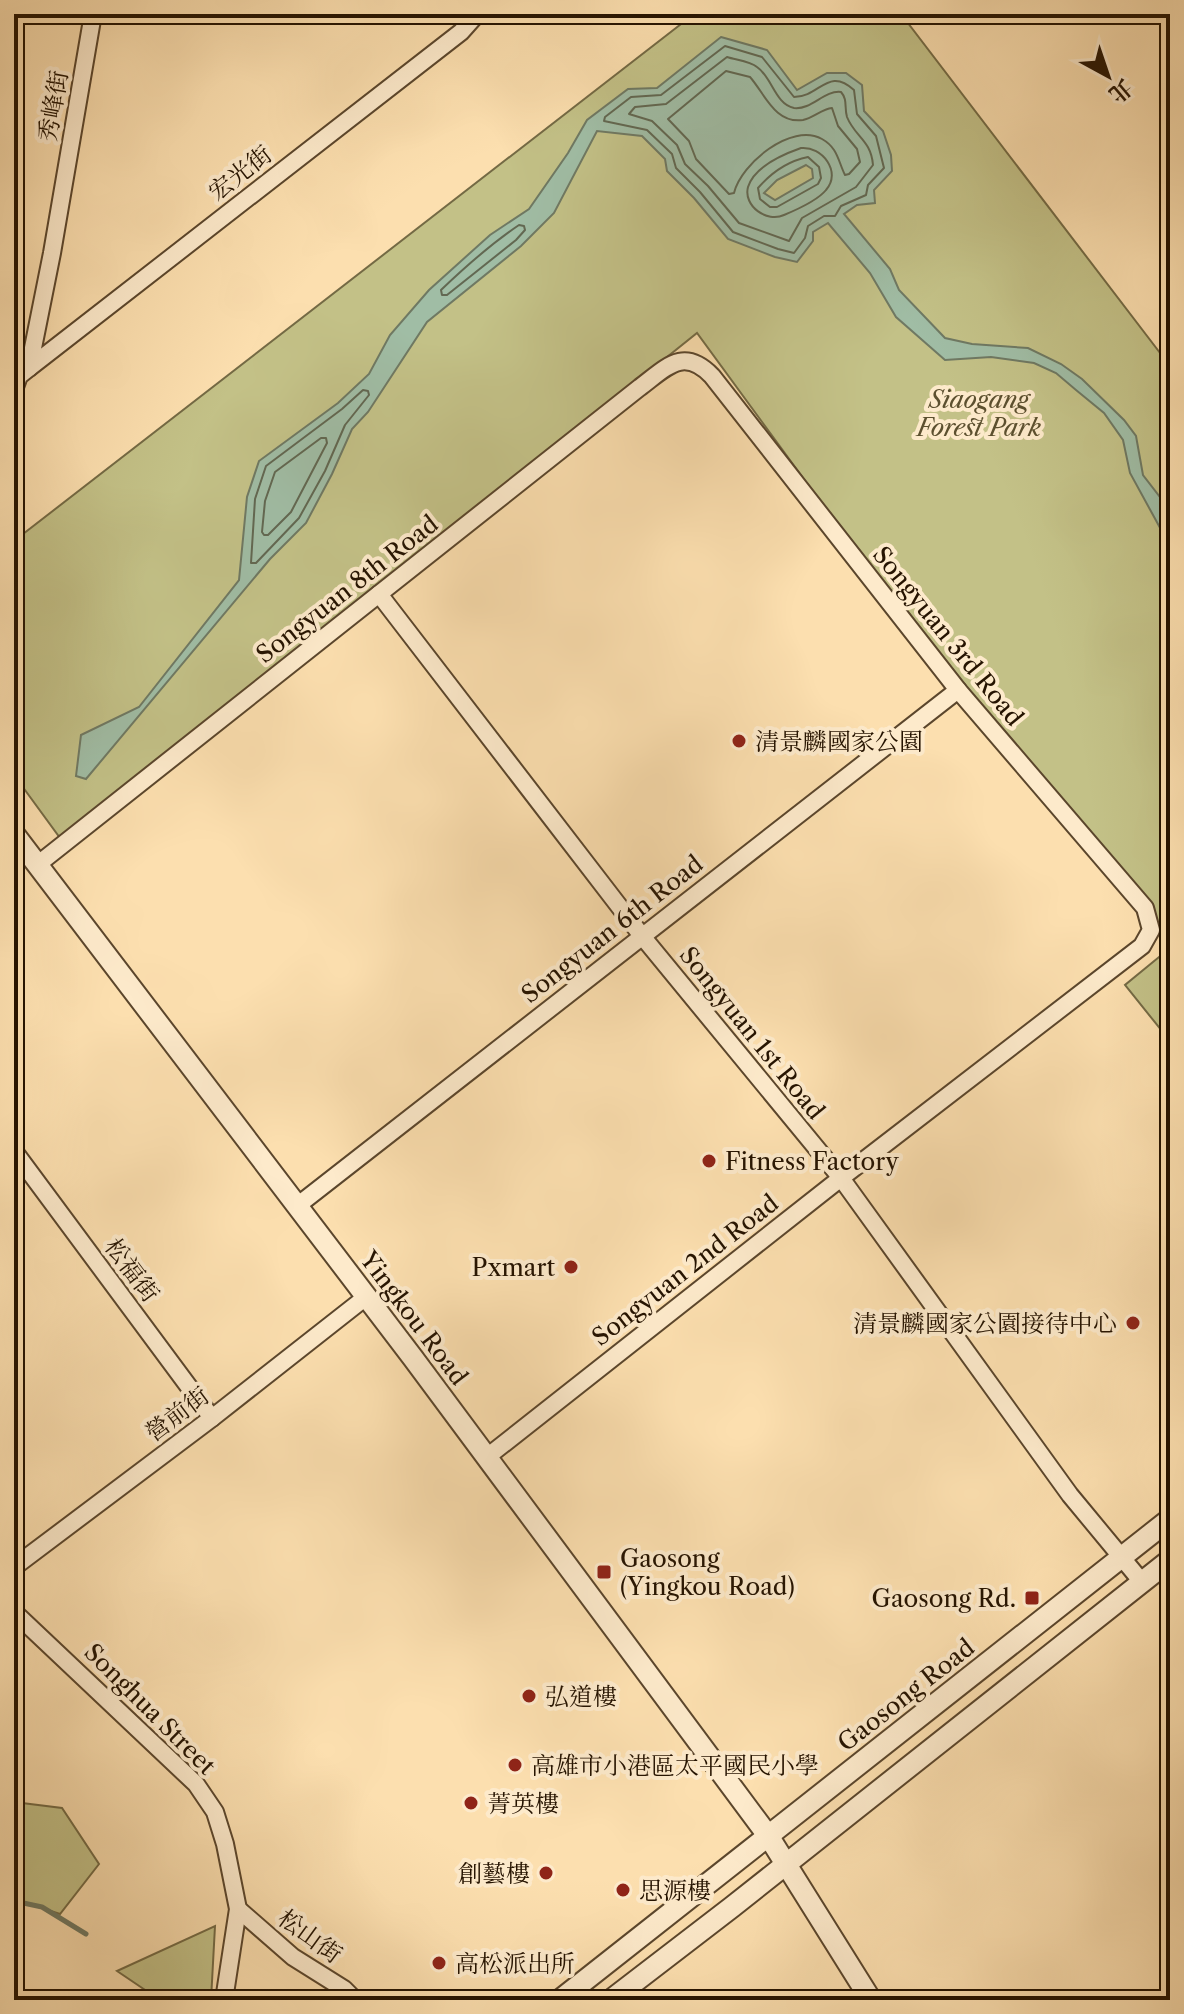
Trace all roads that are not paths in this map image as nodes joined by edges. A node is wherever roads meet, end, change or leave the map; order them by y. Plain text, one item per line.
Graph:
1 (93, 14) edge
2 (477, 14) edge
3 (691, 360) joint
4 (29, 368) junction
5 (14, 390) edge
6 (379, 594) junction
7 (958, 690) junction
8 (14, 834) edge
9 (37, 865) junction
10 (642, 936) junction
11 (1142, 946) joint
12 (14, 1151) edge
13 (841, 1178) junction
14 (297, 1206) junction
15 (366, 1297) junction
16 (212, 1418) junction
17 (487, 1457) junction
18 (1170, 1519) edge
19 (1122, 1557) junction
20 (1170, 1560) edge
21 (14, 1567) edge
22 (1142, 1582) junction
23 (14, 1612) edge
24 (769, 1837) junction
25 (788, 1863) junction
26 (238, 1909) junction
27 (568, 1998) edge
28 (867, 1999) edge
29 (224, 2000) edge
30 (355, 2000) edge
31 (611, 2000) edge

1 - 4 street, 秀峰街
2 - 4 street, 宏光街
3 - 6 street, Songyuan 8th Road
3 - 7 street, Songyuan 3rd Road
4 - 5 street, 秀峰街
6 - 9 street, Songyuan 8th Road
6 - 10 street, Songyuan 1st Road
7 - 10 street, Songyuan 6th Road
7 - 11 street, Songyuan 3rd Road
8 - 9 street, Yingkou Road
9 - 14 street, Yingkou Road
10 - 13 street, Songyuan 1st Road
10 - 14 street, Songyuan 6th Road
11 - 13 street, Songyuan 2nd Road
12 - 16 street, 松福街
13 - 17 street, Songyuan 2nd Road
13 - 19 street, Songyuan 1st Road
14 - 15 street, Yingkou Road
15 - 16 street, 營前街
15 - 17 street, Yingkou Road
16 - 21 street, 營前街
17 - 24 street, Yingkou Road
18 - 19 street, Gaosong Road
19 - 22 street, Songyuan 1st Road
19 - 24 street, Gaosong Road
20 - 22 street
22 - 25 street
23 - 26 street, Songhua Street
24 - 25 street, Yingkou Road
24 - 27 street, Gaosong Road
25 - 28 street, Yingkou Road
25 - 31 street
26 - 29 street, Songhua Street
26 - 30 street, 松山街

